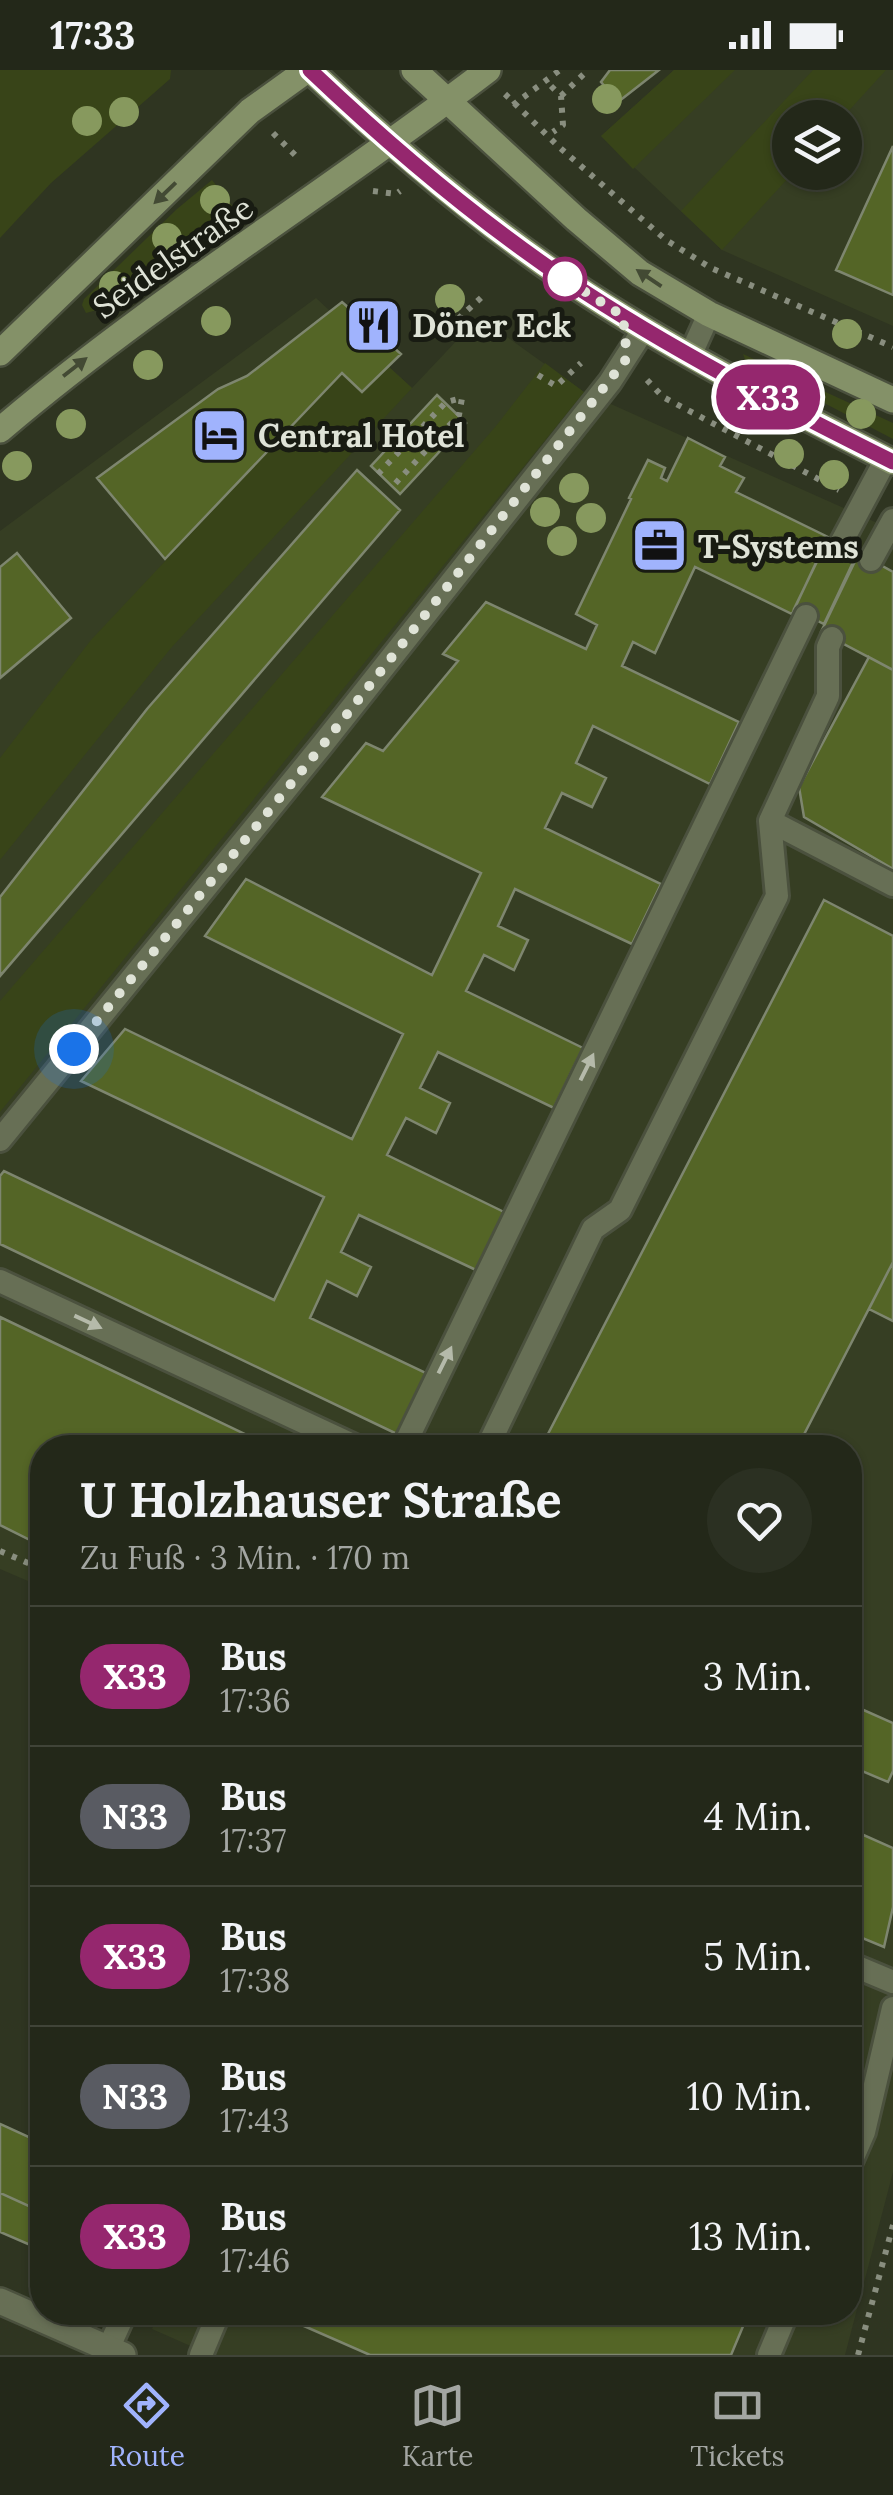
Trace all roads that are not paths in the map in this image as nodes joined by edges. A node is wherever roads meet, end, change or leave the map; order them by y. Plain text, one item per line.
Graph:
1 (309, 70) edge
2 (414, 70) edge
3 (486, 72) edge
4 (448, 100) junction
5 (389, 145) junction
6 (709, 314) junction
7 (644, 329) junction
8 (0, 353) edge
9 (690, 356) junction
10 (893, 400) edge
11 (0, 430) edge
12 (889, 460) edge
13 (893, 520) edge
14 (838, 549) dead end
15 (871, 560) dead end
16 (806, 616) dead end
17 (832, 638) dead end
18 (770, 821) junction
19 (893, 885) edge
20 (0, 1140) edge
21 (0, 1281) edge
22 (331, 1435) edge
23 (409, 1435) edge
24 (493, 1435) edge
25 (862, 1969) edge
26 (893, 1982) edge
27 (893, 2008) edge
28 (862, 2137) edge
29 (0, 2302) edge
30 (30, 2315) edge
31 (53, 2325) edge
32 (121, 2325) edge
33 (214, 2325) edge
34 (781, 2325) edge
35 (116, 2352) edge
36 (201, 2355) edge
37 (768, 2355) edge

1 - 5 main road
1 -> 8 main road, Seidelstraße
2 - 4 main road
3 - 4 main road, Seidelstraße
4 - 5 main road, Seidelstraße
6 -> 4 main road
5 - 7 main road
11 -> 5 main road, Seidelstraße
6 - 9 lane
6 - 10 main road
7 - 9 main road
7 - 20 lane
9 - 12 main road
12 - 14 lane
13 - 15 lane
23 -> 16 lane
17 - 18 lane
18 - 19 lane
18 - 24 lane
21 -> 22 lane
25 - 26 lane
27 - 28 lane
29 - 30 street
31 - 35 street
32 - 35 lane
33 - 36 lane
34 - 37 lane

